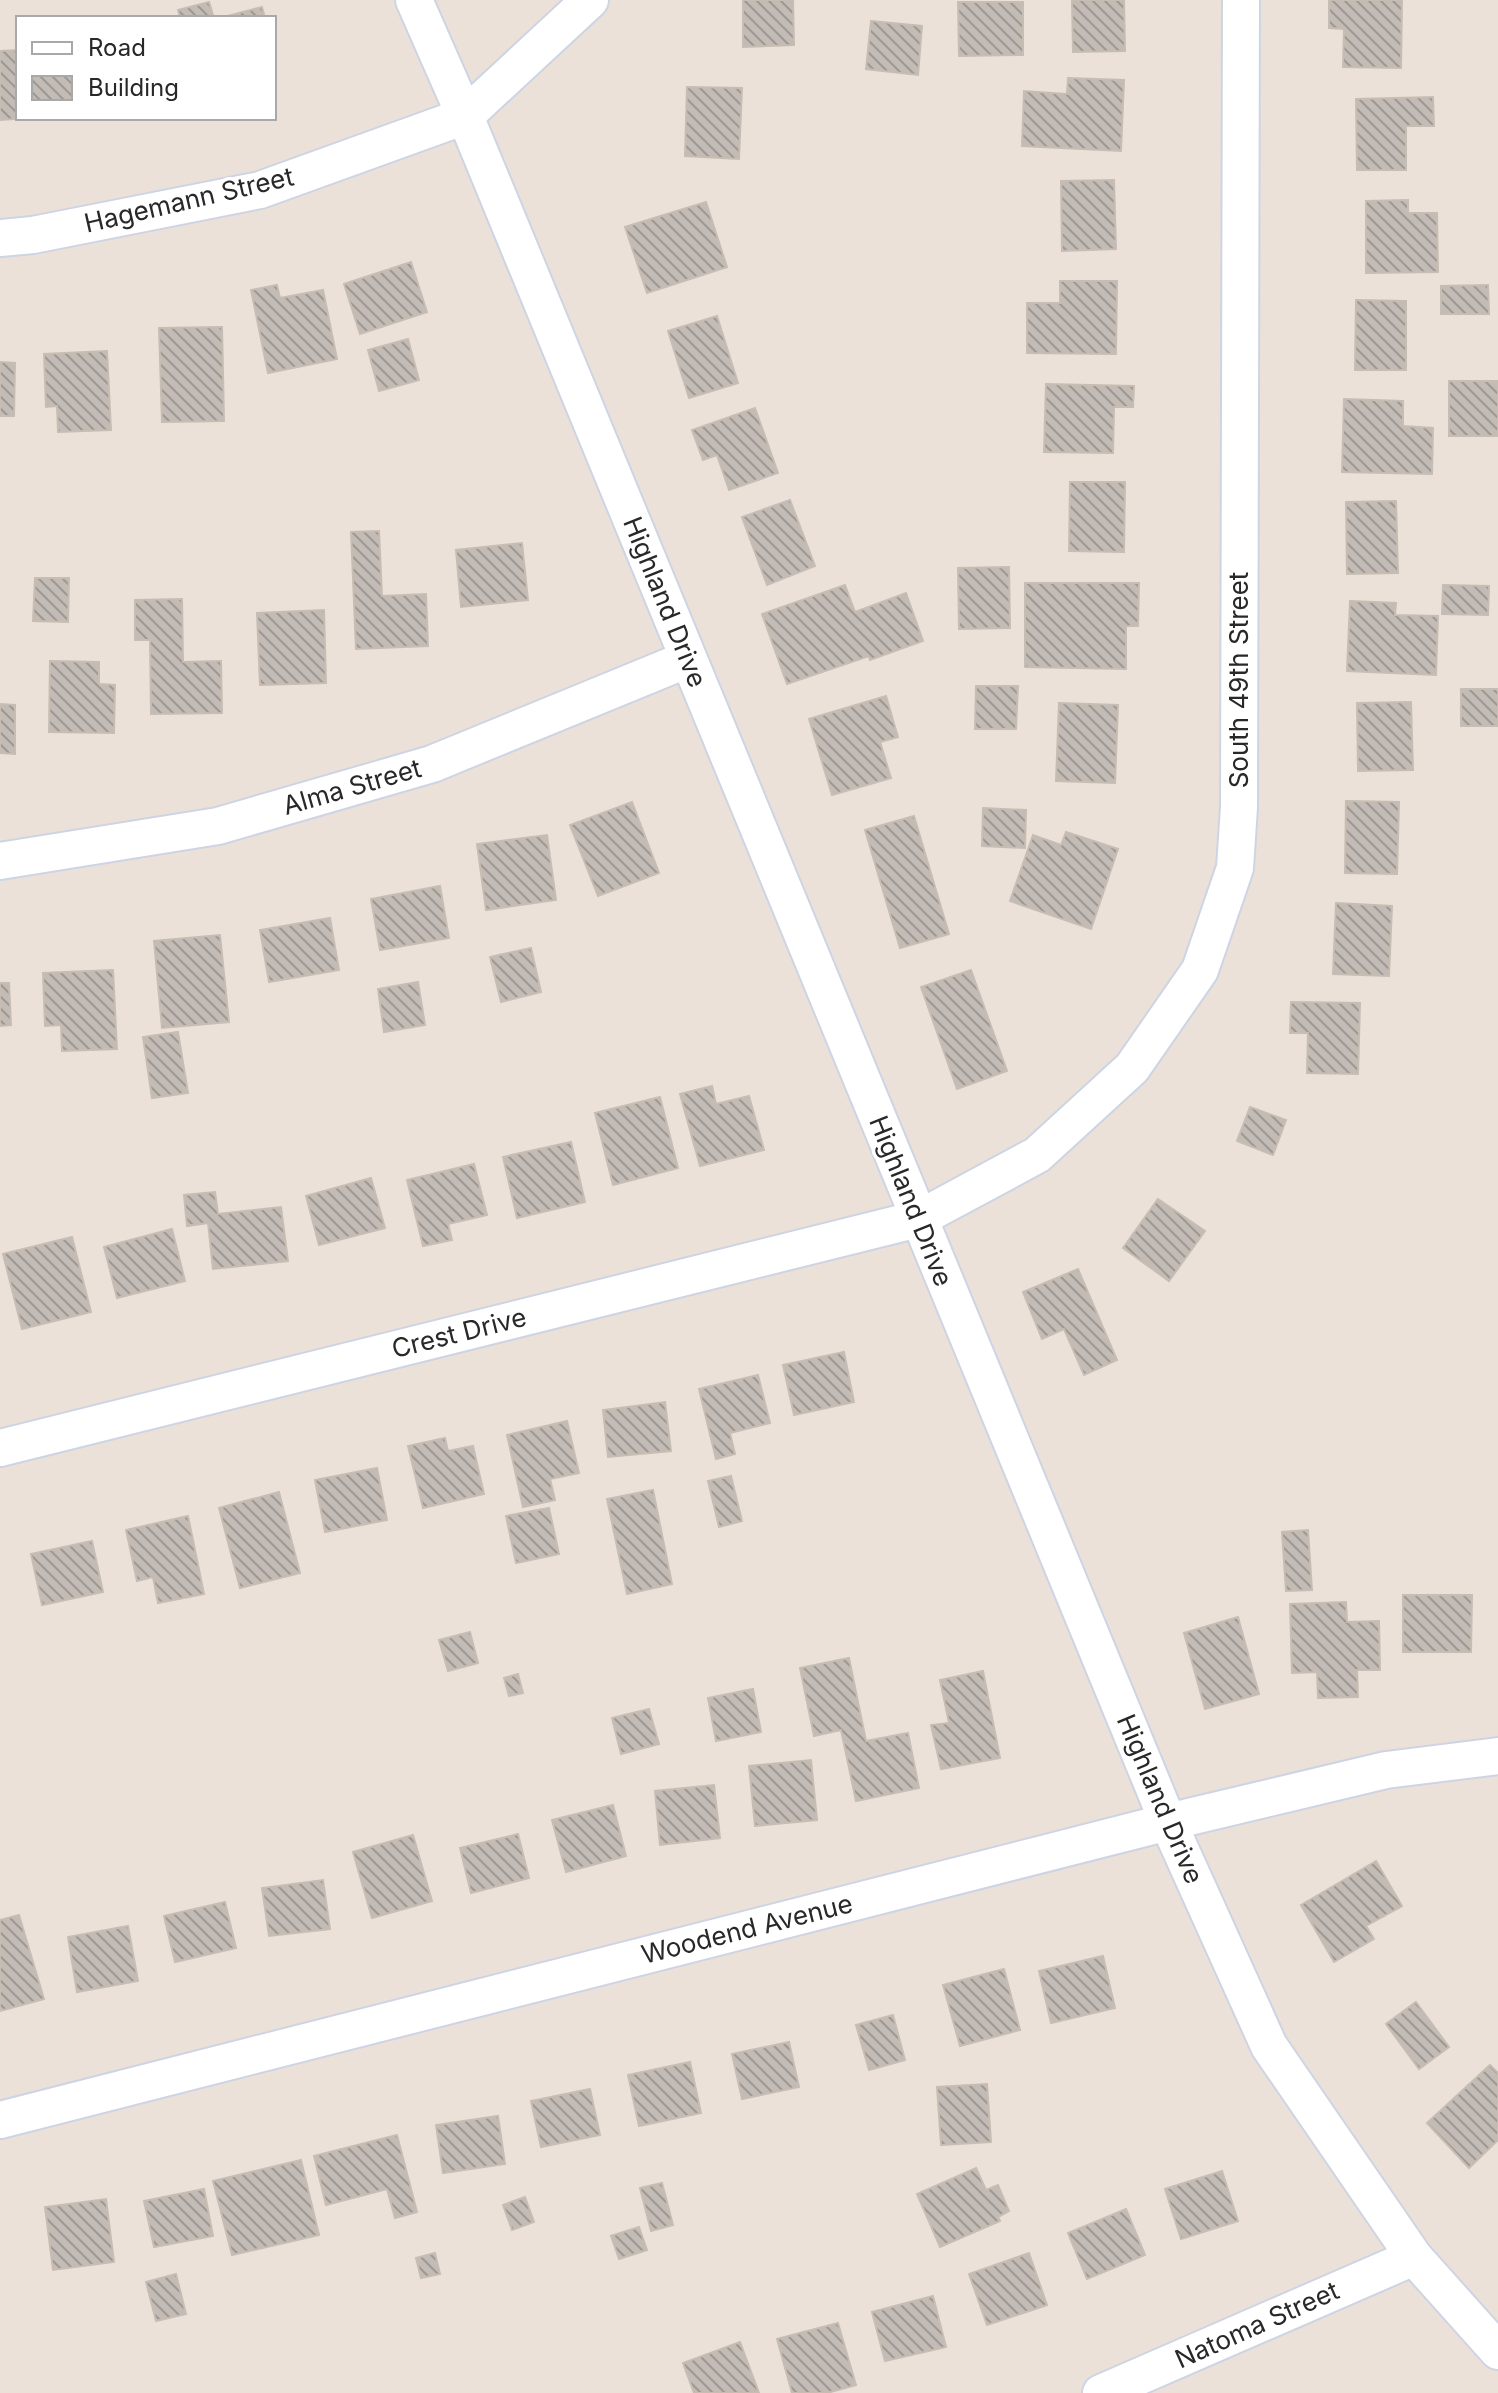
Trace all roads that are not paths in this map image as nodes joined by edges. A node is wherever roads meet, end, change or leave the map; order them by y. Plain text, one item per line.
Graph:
1 (414, 0) edge
2 (590, 0) edge
3 (1241, 0) edge
4 (465, 116) junction
5 (0, 238) edge
6 (688, 659) junction
7 (0, 861) edge
8 (918, 1219) junction
9 (0, 1448) edge
10 (1498, 1756) edge
11 (1168, 1822) junction
12 (0, 2120) edge
13 (1414, 2257) junction
14 (1498, 2351) edge
15 (1101, 2393) edge

1 - 4 street, Highland Drive
2 - 4 street
3 - 8 street, South 49th Street
4 - 5 street, Hagemann Street
4 - 6 street, Highland Drive
6 - 7 street, Alma Street
6 - 8 street, Highland Drive
8 - 9 street, Crest Drive
8 - 11 street, Highland Drive
10 - 11 street, Woodend Avenue
11 - 12 street, Woodend Avenue
11 - 13 street, Highland Drive
13 - 14 street, Highland Drive
13 - 15 street, Natoma Street

